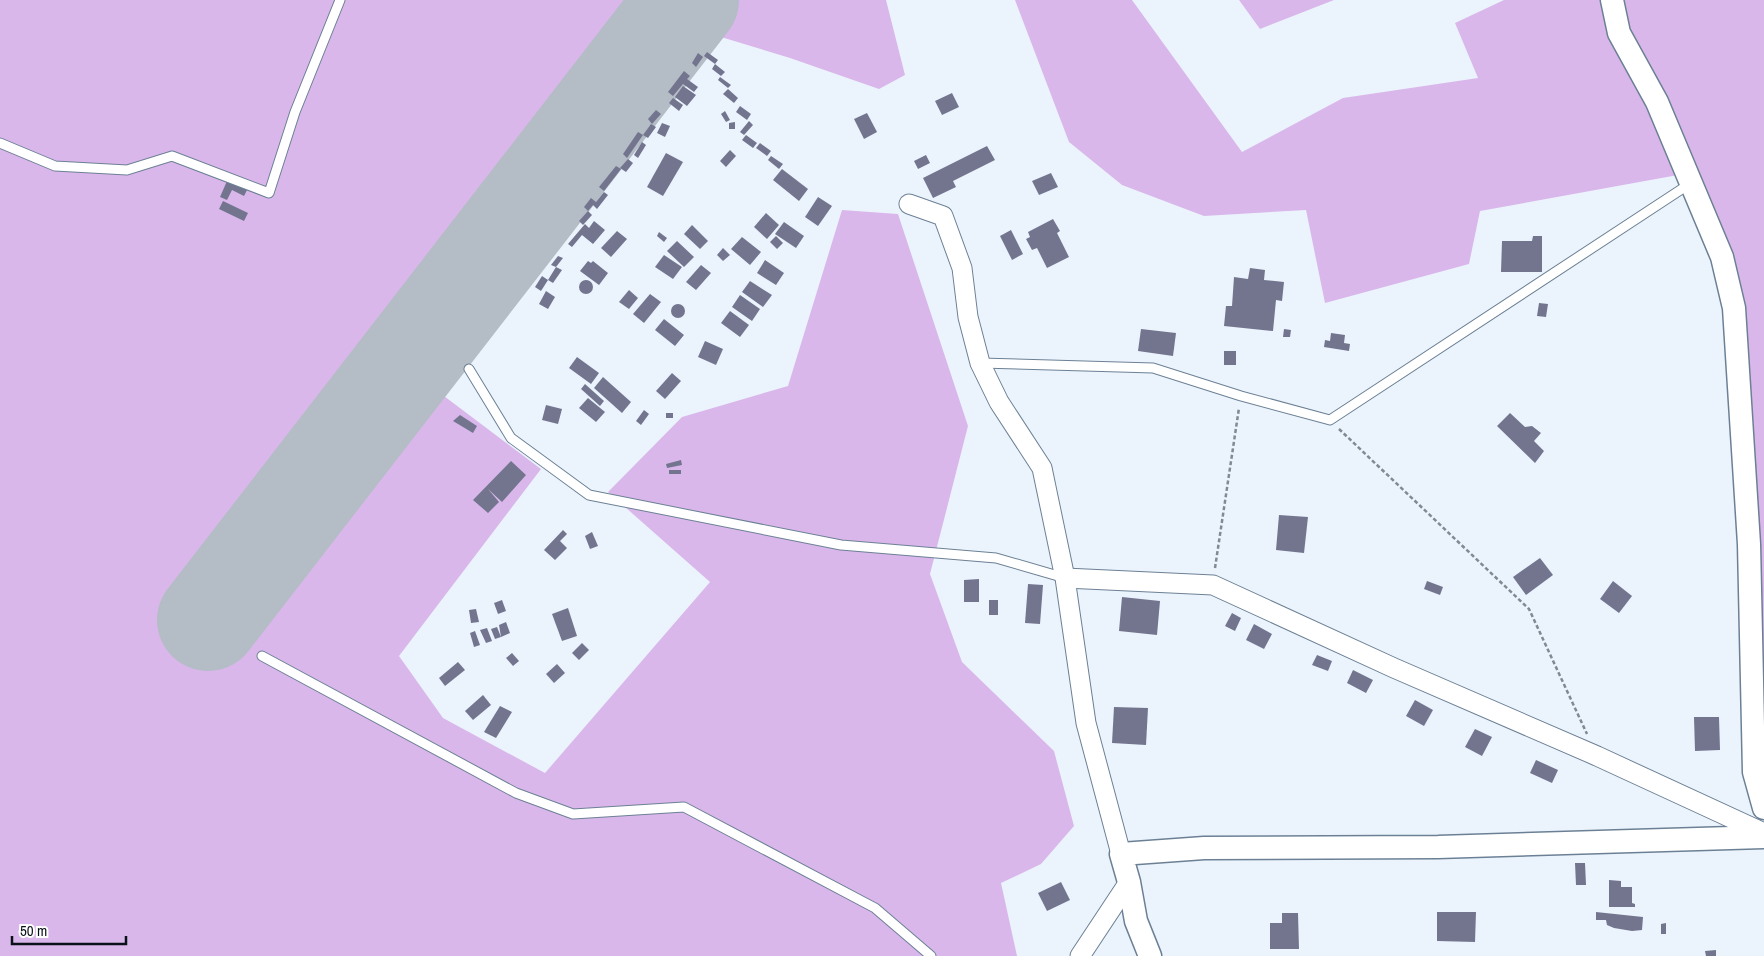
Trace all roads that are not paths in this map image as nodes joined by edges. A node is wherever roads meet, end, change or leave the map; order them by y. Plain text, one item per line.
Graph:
1 (340, 0) edge
2 (1612, 0) edge
3 (0, 143) edge
4 (1692, 183) junction
5 (909, 204) dead end
6 (980, 363) junction
7 (468, 369) dead end
8 (1065, 578) junction
9 (262, 656) dead end
10 (1764, 808) edge
11 (1764, 833) edge
12 (1764, 837) edge
13 (1120, 854) junction
14 (1129, 882) junction
15 (932, 956) edge
16 (1080, 956) edge
17 (1150, 956) edge

1 - 3 lane
2 - 4 street
4 - 6 lane
4 - 10 street
5 - 6 street
6 - 8 street
7 - 8 lane
8 - 11 street
8 - 13 street
9 - 15 lane
12 - 13 street
13 - 14 street
14 - 16 street
14 - 17 street

